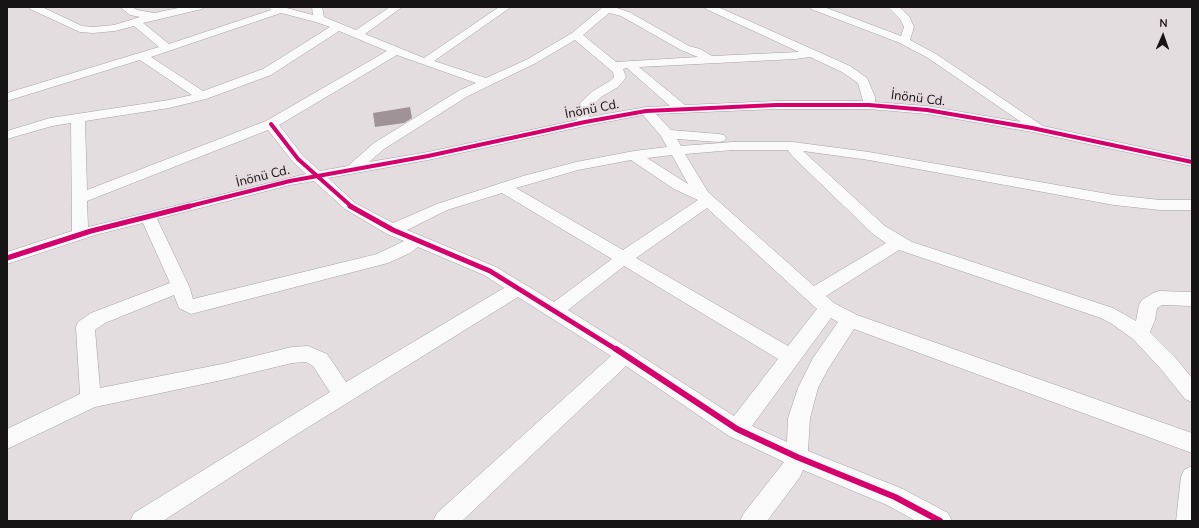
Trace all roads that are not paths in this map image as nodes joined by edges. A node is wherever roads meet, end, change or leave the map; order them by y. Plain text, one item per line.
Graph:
1 (34, 7) edge
2 (125, 7) edge
3 (198, 7) edge
4 (317, 7) edge
5 (397, 7) edge
6 (506, 7) edge
7 (710, 7) edge
8 (815, 7) edge
9 (893, 7) edge
10 (184, 8) edge
11 (277, 8) edge
12 (608, 8) edge
13 (154, 16) junction
14 (319, 19) junction
15 (136, 22) junction
16 (338, 27) junction
17 (356, 35) junction
18 (576, 35) junction
19 (904, 41) junction
20 (167, 48) junction
21 (685, 48) junction
22 (396, 51) junction
23 (811, 53) junction
24 (142, 56) junction
25 (708, 59) junction
26 (680, 61) junction
27 (425, 62) junction
28 (629, 64) junction
29 (613, 66) junction
30 (486, 82) junction
31 (202, 96) junction
32 (7, 97) edge
33 (869, 105) junction
34 (680, 108) junction
35 (646, 110) junction
36 (78, 117) junction
37 (585, 122) junction
38 (271, 124) junction
39 (1042, 131) junction
40 (667, 134) junction
41 (7, 135) edge
42 (699, 142) junction
43 (793, 146) junction
44 (676, 150) junction
45 (634, 155) junction
46 (1192, 162) edge
47 (352, 170) junction
48 (317, 176) junction
49 (503, 187) junction
50 (705, 197) junction
51 (80, 198) junction
52 (1192, 205) edge
53 (148, 217) junction
54 (393, 230) junction
55 (80, 235) junction
56 (416, 240) junction
57 (898, 243) junction
58 (7, 258) edge
59 (624, 258) junction
60 (180, 286) junction
61 (518, 288) junction
62 (813, 295) junction
63 (1192, 299) edge
64 (828, 308) junction
65 (554, 311) junction
66 (850, 320) junction
67 (1140, 334) junction
68 (625, 355) junction
69 (791, 357) junction
70 (1192, 392) edge
71 (344, 394) junction
72 (91, 399) junction
73 (737, 429) junction
74 (7, 439) edge
75 (1192, 443) edge
76 (797, 457) junction
77 (1192, 478) edge
78 (142, 521) edge
79 (445, 521) edge
80 (752, 521) edge
81 (940, 521) edge
82 (1188, 521) edge

1 - 15 street
2 - 13 street
3 - 10 street
4 - 14 street
5 - 17 street
6 - 27 street
7 - 23 street
8 - 19 street
9 - 19 street
10 - 13 street
11 - 14 street
11 - 20 street
12 - 18 street
12 - 21 street
13 - 15 street
14 - 16 street
15 - 20 street
16 - 17 street
16 - 31 street
17 - 22 street
18 - 29 street
18 - 30 street
19 - 39 street
20 - 24 street
21 - 25 street
21 - 26 street
22 - 27 street
22 - 38 street
23 - 25 street
23 - 33 street
24 - 31 street
24 - 32 street
25 - 26 street
26 - 28 street
27 - 30 street
28 - 29 street
28 - 34 street
29 - 37 street
30 - 47 street
31 - 36 street
33 - 34 street, İnönü Cd.
33 - 39 street, İnönü Cd.
34 - 35 street, İnönü Cd.
35 - 37 street, İnönü Cd.
35 - 40 street
36 - 41 street
36 - 51 street
37 - 47 street, İnönü Cd.
38 - 48 street
38 - 51 street
39 - 46 street, İnönü Cd.
40 - 42 street
40 - 44 street
42 - 43 street
42 - 44 street
43 - 52 street
43 - 57 street
44 - 45 street
44 - 50 street
45 - 49 street
45 - 50 street
47 - 48 street, İnönü Cd.
48 - 53 street, İnönü Cd.
48 - 54 street
49 - 54 street
49 - 59 street
50 - 59 street
50 - 62 street
51 - 55 street
53 - 55 street, İnönü Cd.
53 - 60 street
54 - 56 street
55 - 58 street, İnönü Cd.
56 - 60 street
56 - 61 street
57 - 62 street
57 - 67 street
59 - 65 street
59 - 69 street
60 - 72 street
61 - 65 street
61 - 71 street
62 - 64 street
63 - 67 street
64 - 66 street
64 - 69 street
65 - 68 street
66 - 75 street
66 - 76 street
67 - 70 street
68 - 73 street
68 - 79 street
69 - 73 street
71 - 72 street
71 - 78 street
72 - 74 street
73 - 76 street
76 - 80 street
76 - 81 street
77 - 82 street

